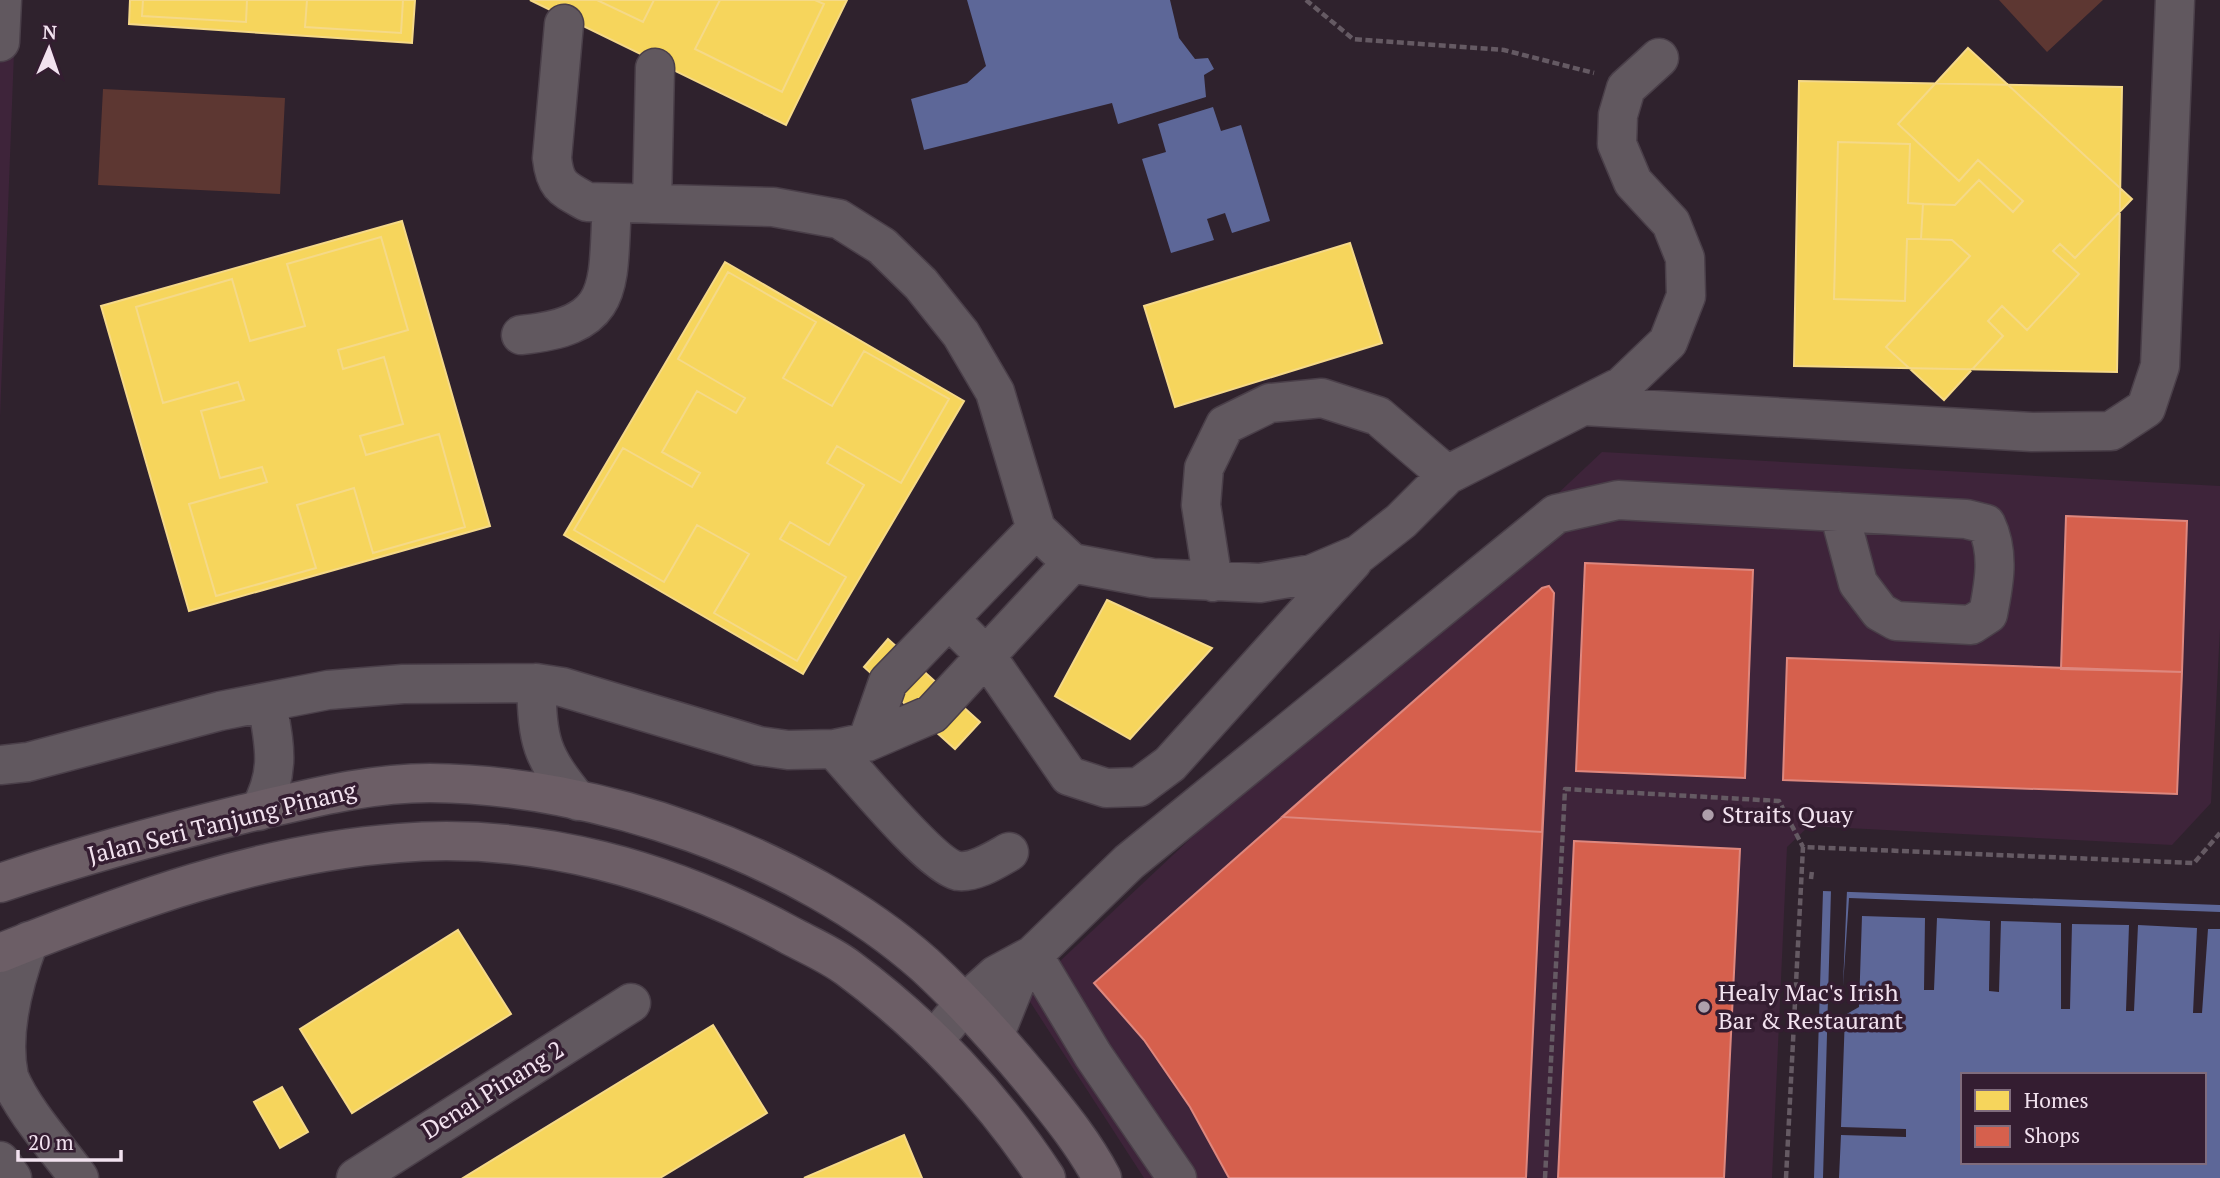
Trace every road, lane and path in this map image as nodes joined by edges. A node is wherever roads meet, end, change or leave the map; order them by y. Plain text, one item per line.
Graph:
1 (2, 0) edge
2 (1306, 0) edge
3 (2175, 0) edge
4 (564, 24) dead end
5 (0, 42) edge
6 (1659, 58) dead end
7 (655, 68) dead end
8 (1626, 88) junction
9 (612, 204) junction
10 (652, 204) junction
11 (521, 335) dead end
12 (1582, 406) junction
13 (1447, 475) junction
14 (1839, 512) dead end
15 (1036, 529) junction
16 (1359, 554) junction
17 (1072, 563) junction
18 (1213, 582) junction
19 (949, 619) junction
20 (987, 657) junction
21 (536, 683) junction
22 (267, 702) junction
23 (850, 746) junction
24 (0, 765) edge
25 (578, 801) junction
26 (259, 811) junction
27 (2220, 833) edge
28 (1803, 847) junction
29 (1009, 852) dead end
30 (0, 883) edge
31 (15, 947) edge
32 (1029, 958) junction
33 (631, 1003) dead end
34 (965, 1003) junction
35 (995, 1034) junction
36 (934, 1040) junction
37 (0, 1161) edge
38 (12, 1178) edge
39 (79, 1178) edge
40 (356, 1178) edge
41 (1046, 1178) edge
42 (1102, 1178) edge
43 (1177, 1178) edge
44 (1545, 1178) edge
45 (1786, 1178) edge

1 - 5 street
2 - 8 path
3 - 12 street
4 - 9 street
6 - 8 street
7 - 10 street
8 - 12 street
9 - 10 street
9 - 11 street
10 - 15 street
12 - 13 street
13 - 16 street
13 - 18 street
14 - 32 street
15 - 17 street
15 - 19 street
16 - 18 street
16 - 20 street
17 - 18 street
17 - 20 street
19 - 20 street
19 - 23 street
20 - 23 street
21 - 22 street
21 - 23 street
21 - 25 street
22 - 24 street
22 - 26 street
23 - 29 street
25 - 26 main road, Jalan Seri Tanjung Pinang
25 - 34 main road, Jalan Seri Tanjung Pinang
26 - 30 main road, Jalan Seri Tanjung Pinang
27 - 28 path
28 - 44 path
28 - 45 path
31 - 36 main road
31 - 39 street
32 - 34 street
32 - 35 street
32 - 43 street
33 - 40 street, Denai Pinang 2
34 - 35 main road, Jalan Seri Tanjung Pinang
34 - 36 street
35 - 42 main road, Jalan Seri Tanjung Pinang
36 - 41 main road
37 - 38 street

